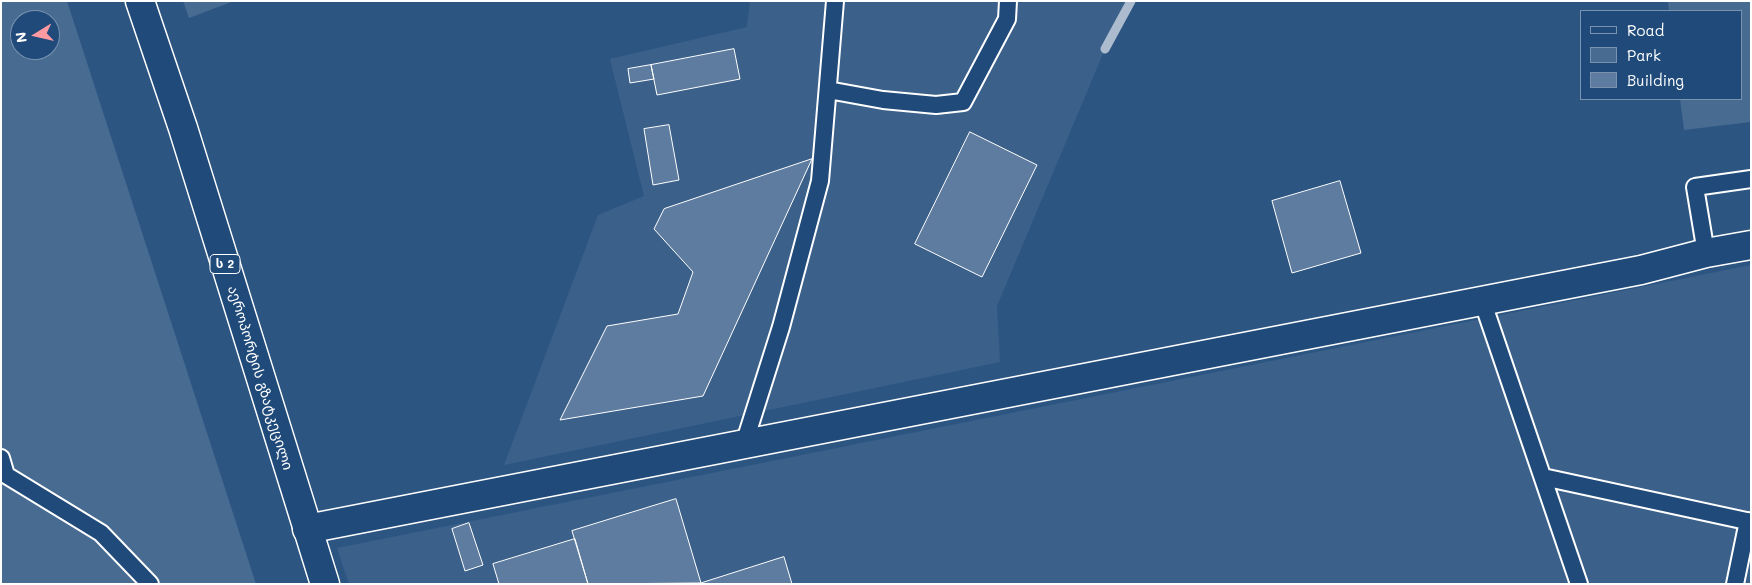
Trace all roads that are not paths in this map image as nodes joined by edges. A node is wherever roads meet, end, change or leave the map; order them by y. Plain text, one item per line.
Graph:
1 (140, 1) edge
2 (835, 1) edge
3 (1008, 1) edge
4 (828, 90) junction
5 (1751, 179) edge
6 (1751, 244) edge
7 (1706, 253) junction
8 (1482, 300) junction
9 (744, 444) junction
10 (1, 458) edge
11 (1543, 478) junction
12 (1749, 522) edge
13 (307, 529) junction
14 (150, 584) edge
15 (325, 584) edge
16 (1579, 584) edge
17 (1735, 584) edge

1 - 13 main road, აეროპორტის გზატკეცილი / ს 2
2 - 4 lane
3 - 4 lane
4 - 9 lane
5 - 7 lane
6 - 7 main road
7 - 8 main road
8 - 9 main road
8 - 11 lane
9 - 13 main road
10 - 14 lane
11 - 12 lane
11 - 16 lane
12 - 17 lane
13 - 15 main road, აეროპორტის გზატკეცილი / ს 2

